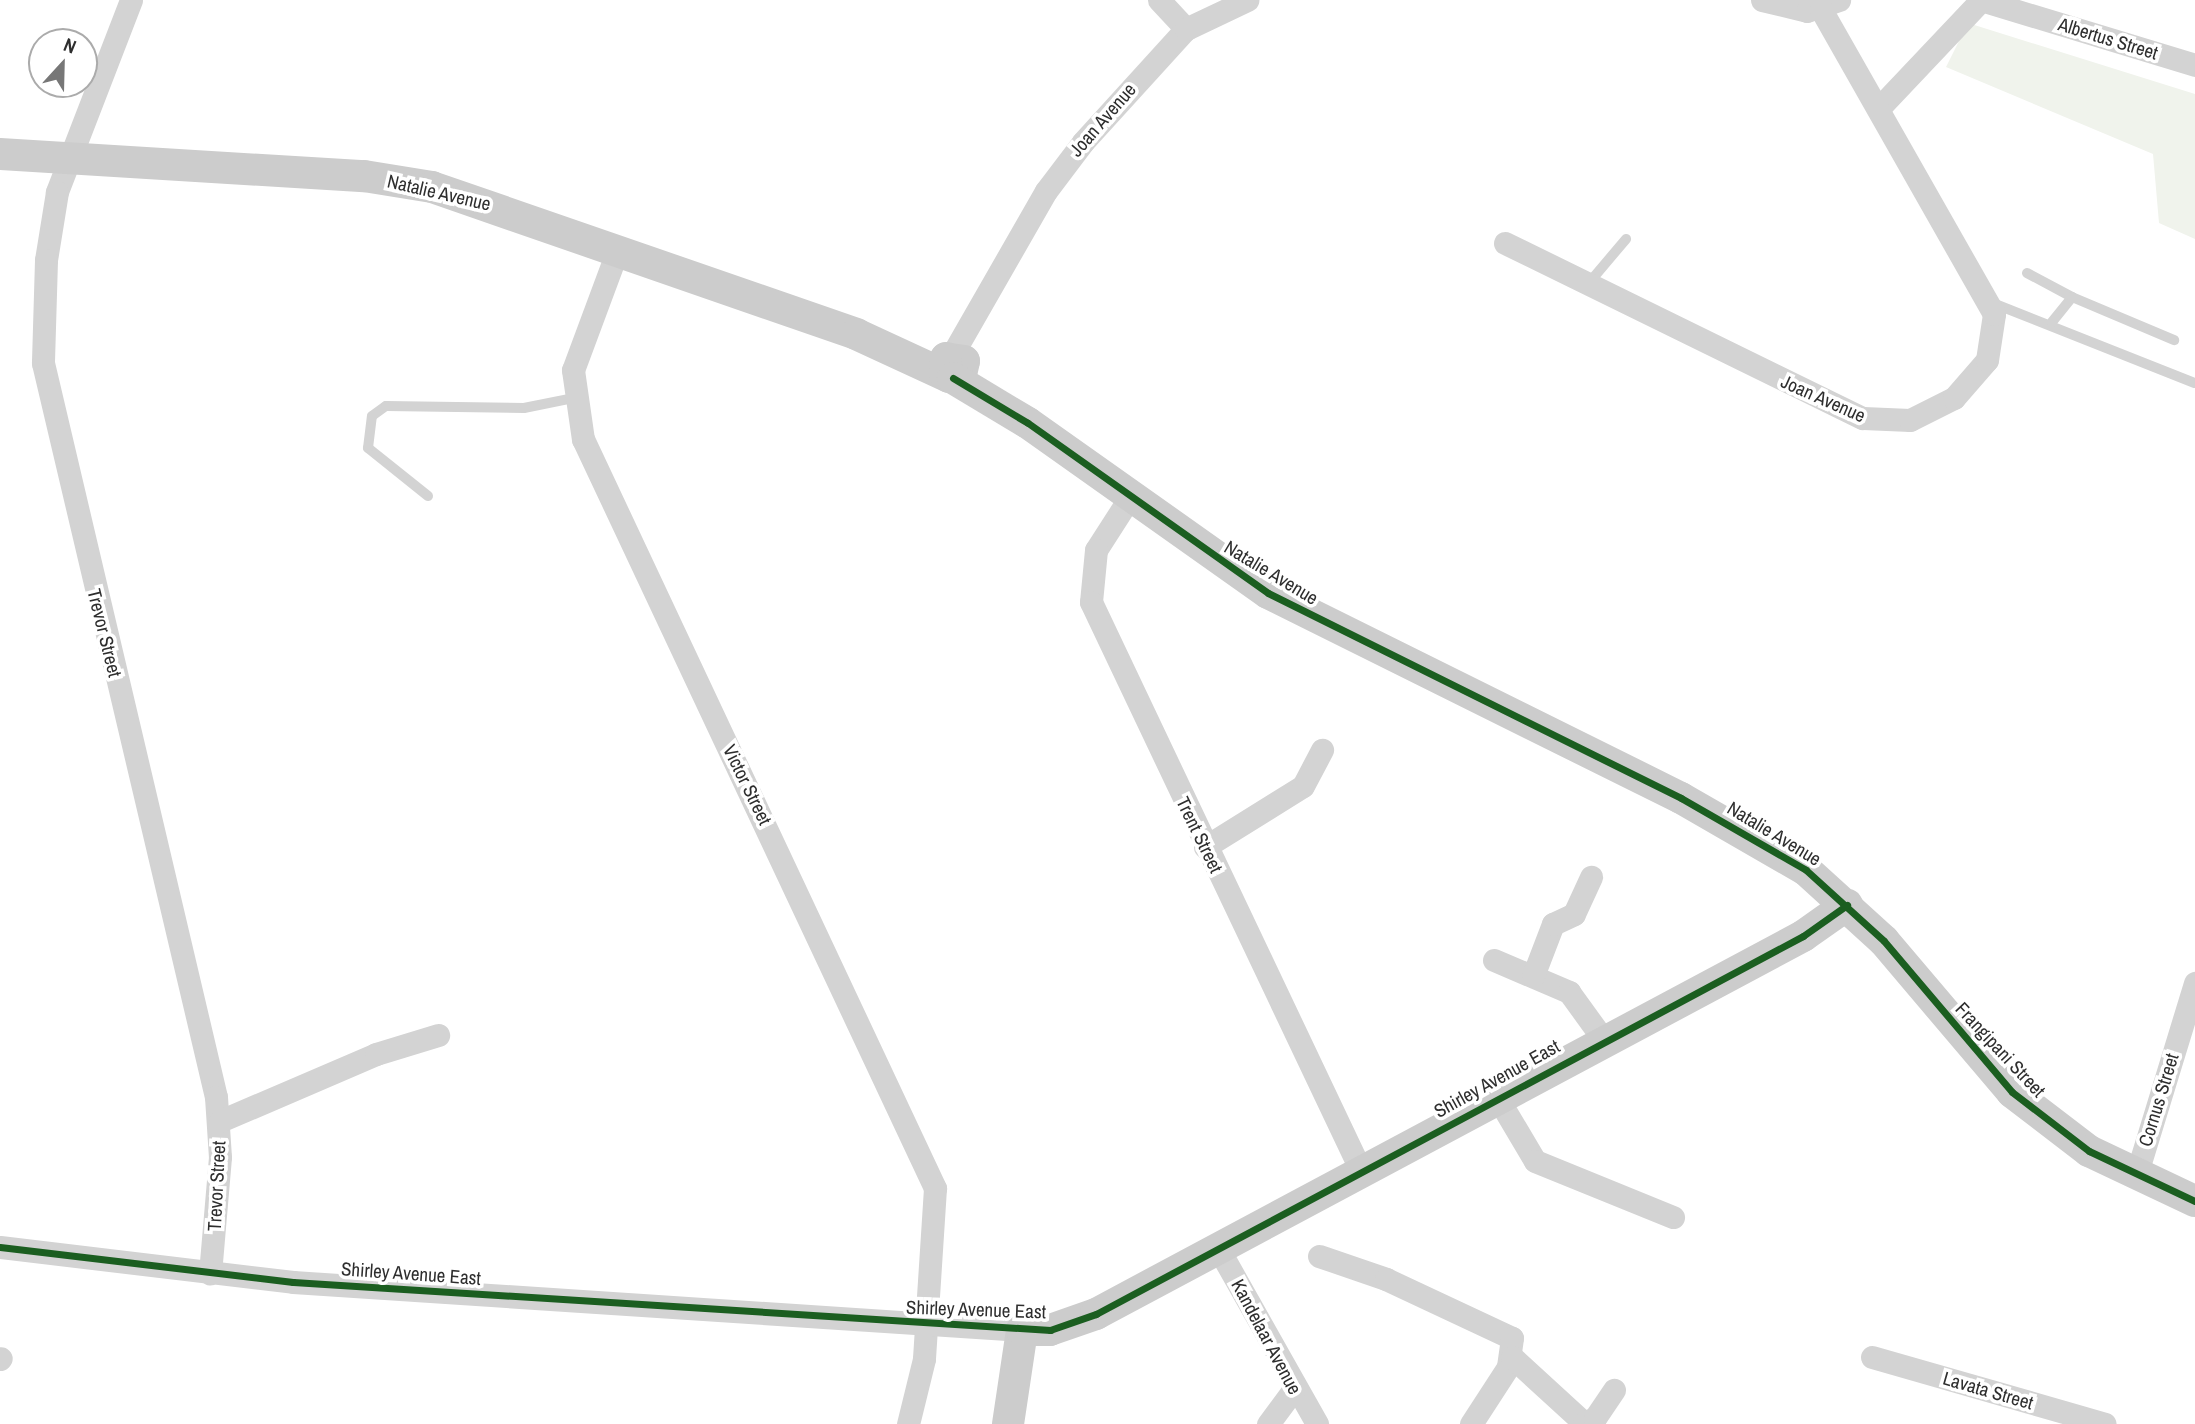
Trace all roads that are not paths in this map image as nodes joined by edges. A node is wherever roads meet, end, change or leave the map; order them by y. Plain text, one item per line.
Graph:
1 (131, 0) edge
2 (1160, 0) edge
3 (1247, 0) edge
4 (1762, 0) edge
5 (1981, 0) edge
6 (1830, 5) edge
7 (1186, 29) junction
8 (2195, 65) edge
9 (1880, 108) junction
10 (0, 154) edge
11 (69, 158) junction
12 (1626, 239) dead end
13 (1505, 243) dead end
14 (618, 249) junction
15 (2027, 273) dead end
16 (1588, 284) junction
17 (2072, 297) junction
18 (1990, 302) junction
19 (2052, 322) junction
20 (2174, 340) dead end
21 (955, 364) junction
22 (2195, 383) edge
23 (573, 397) junction
24 (428, 496) dead end
25 (1130, 497) junction
26 (1322, 750) dead end
27 (1205, 847) junction
28 (1591, 877) dead end
29 (1847, 905) junction
30 (1494, 960) dead end
31 (1533, 976) junction
32 (2195, 983) edge
33 (438, 1035) dead end
34 (1604, 1039) junction
35 (1497, 1097) junction
36 (220, 1121) junction
37 (1361, 1171) junction
38 (2136, 1176) junction
39 (2195, 1201) edge
40 (1673, 1217) dead end
41 (0, 1247) edge
42 (1218, 1248) junction
43 (1318, 1256) dead end
44 (210, 1274) junction
45 (927, 1324) junction
46 (1022, 1330) junction
47 (1512, 1357) junction
48 (1872, 1357) dead end
49 (1294, 1389) junction
50 (1614, 1390) dead end
51 (908, 1424) edge
52 (1008, 1424) edge
53 (1268, 1424) edge
54 (1317, 1424) edge
55 (1471, 1424) edge
56 (2105, 1424) edge

1 - 11 street, Trevor Street
2 - 7 street
3 - 7 street, Joan Avenue
4 - 6 street, Joan Avenue
5 - 8 street, Albertus Street
5 - 9 street
6 - 9 street, Joan Avenue
7 - 21 street, Joan Avenue
9 - 18 street, Joan Avenue
10 - 11 street, Natalie Avenue
11 - 14 street, Natalie Avenue
11 - 36 street, Trevor Street
12 - 16 lane
13 - 16 street, Joan Avenue
14 - 21 street, Natalie Avenue
14 - 23 street, Victor Street
15 - 17 lane
16 - 18 street, Joan Avenue
17 - 19 lane
17 - 20 lane
18 - 19 lane
19 - 22 lane
21 - 25 street, Natalie Avenue
23 - 24 lane
23 - 45 street, Victor Street
25 - 27 street, Trent Street
25 - 29 street, Natalie Avenue
26 - 27 street
27 - 37 street, Trent Street
28 - 31 street
29 - 34 street, Shirley Avenue East
29 - 38 street, Frangipani Street
30 - 31 street
31 - 34 street
32 - 38 street, Cornus Street
33 - 36 street
34 - 35 street, Shirley Avenue East
35 - 37 street, Shirley Avenue East
35 - 40 street
36 - 44 street, Trevor Street
37 - 42 street, Shirley Avenue East
38 - 39 street, Frangipani Street
41 - 44 street, Shirley Avenue East
42 - 46 street, Shirley Avenue East
42 - 49 street, Kandelaar Avenue
43 - 47 street
44 - 45 street, Shirley Avenue East
45 - 46 street, Shirley Avenue East
45 - 51 street, Victor Street
46 - 52 street
47 - 50 street
47 - 55 street
48 - 56 street, Lavata Street
49 - 53 street
49 - 54 street, Kandelaar Avenue

